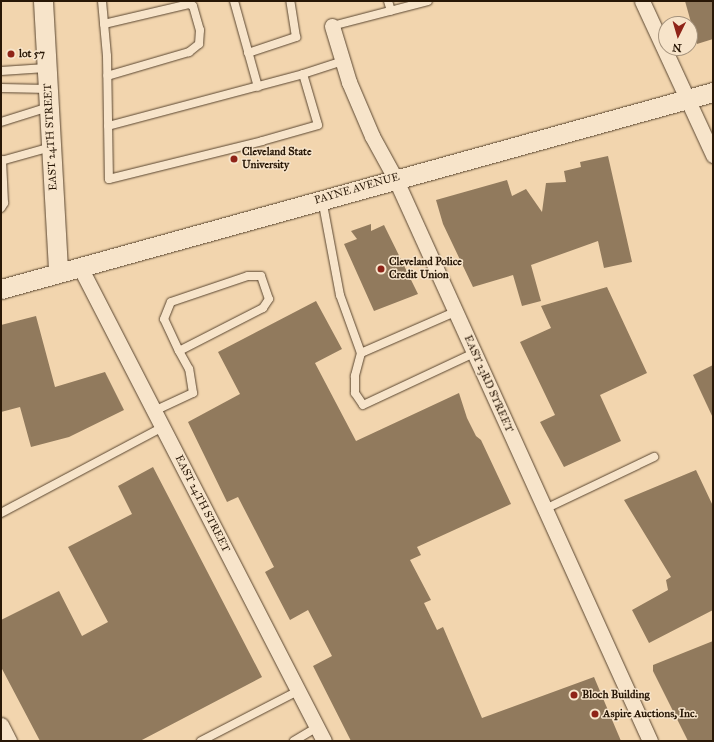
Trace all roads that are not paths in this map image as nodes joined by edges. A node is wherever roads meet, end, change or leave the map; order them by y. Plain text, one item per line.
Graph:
1 (43, 1) edge
2 (102, 1) edge
3 (234, 1) edge
4 (290, 1) edge
5 (388, 1) edge
6 (428, 1) edge
7 (642, 1) edge
8 (391, 10) junction
9 (104, 24) junction
10 (332, 26) joint
11 (248, 53) junction
12 (343, 61) junction
13 (47, 68) junction
14 (1, 71) edge
15 (303, 74) junction
16 (107, 76) junction
17 (258, 87) junction
18 (1, 88) edge
19 (713, 92) edge
20 (49, 98) junction
21 (687, 99) junction
22 (1, 122) edge
23 (108, 126) junction
24 (52, 147) junction
25 (713, 155) edge
26 (1, 161) edge
27 (395, 178) junction
28 (322, 199) junction
29 (1, 208) edge
30 (80, 267) junction
31 (58, 273) junction
32 (1, 289) edge
33 (456, 312) junction
34 (179, 351) junction
35 (361, 353) junction
36 (474, 353) junction
37 (154, 411) junction
38 (163, 427) junction
39 (654, 457) dead end
40 (545, 509) junction
41 (1, 513) edge
42 (298, 691) junction
43 (1, 725) edge
44 (317, 727) junction
45 (9, 741) edge
46 (201, 741) edge
47 (294, 741) edge
48 (324, 741) edge
49 (650, 741) edge

1 - 13 street, EAST 24TH STREET
2 - 9 lane
3 - 11 lane
4 - 11 lane
5 - 8 lane
6 - 8 lane
7 - 21 street
8 - 10 lane
9 - 16 lane
9 - 16 lane
10 - 12 street, EAST 23RD STREET
11 - 17 lane
12 - 15 lane
12 - 27 street, EAST 23RD STREET
13 - 14 lane
13 - 20 street, EAST 24TH STREET
15 - 17 lane
15 - 23 lane
16 - 23 lane
17 - 23 lane
18 - 20 lane
19 - 21 street, PAYNE AVENUE
20 - 22 lane
20 - 24 street, EAST 24TH STREET
21 - 25 street
21 - 27 street, PAYNE AVENUE
24 - 26 lane
24 - 31 street, EAST 24TH STREET
26 - 29 lane
27 - 28 street, PAYNE AVENUE
27 - 33 street, EAST 23RD STREET
28 - 30 street, PAYNE AVENUE
28 - 35 lane
30 - 31 street, PAYNE AVENUE
30 - 37 street, EAST 24TH STREET
31 - 32 street, PAYNE AVENUE
33 - 35 lane
33 - 36 street, EAST 23RD STREET
34 - 34 lane
34 - 37 lane
35 - 36 lane
36 - 40 street, EAST 23RD STREET
37 - 38 street, EAST 24TH STREET
38 - 41 lane
38 - 42 street, EAST 24TH STREET
39 - 40 lane
40 - 49 street, EAST 23RD STREET
42 - 44 street, EAST 24TH STREET
42 - 46 lane
43 - 45 street
44 - 47 lane
44 - 48 street, EAST 24TH STREET

